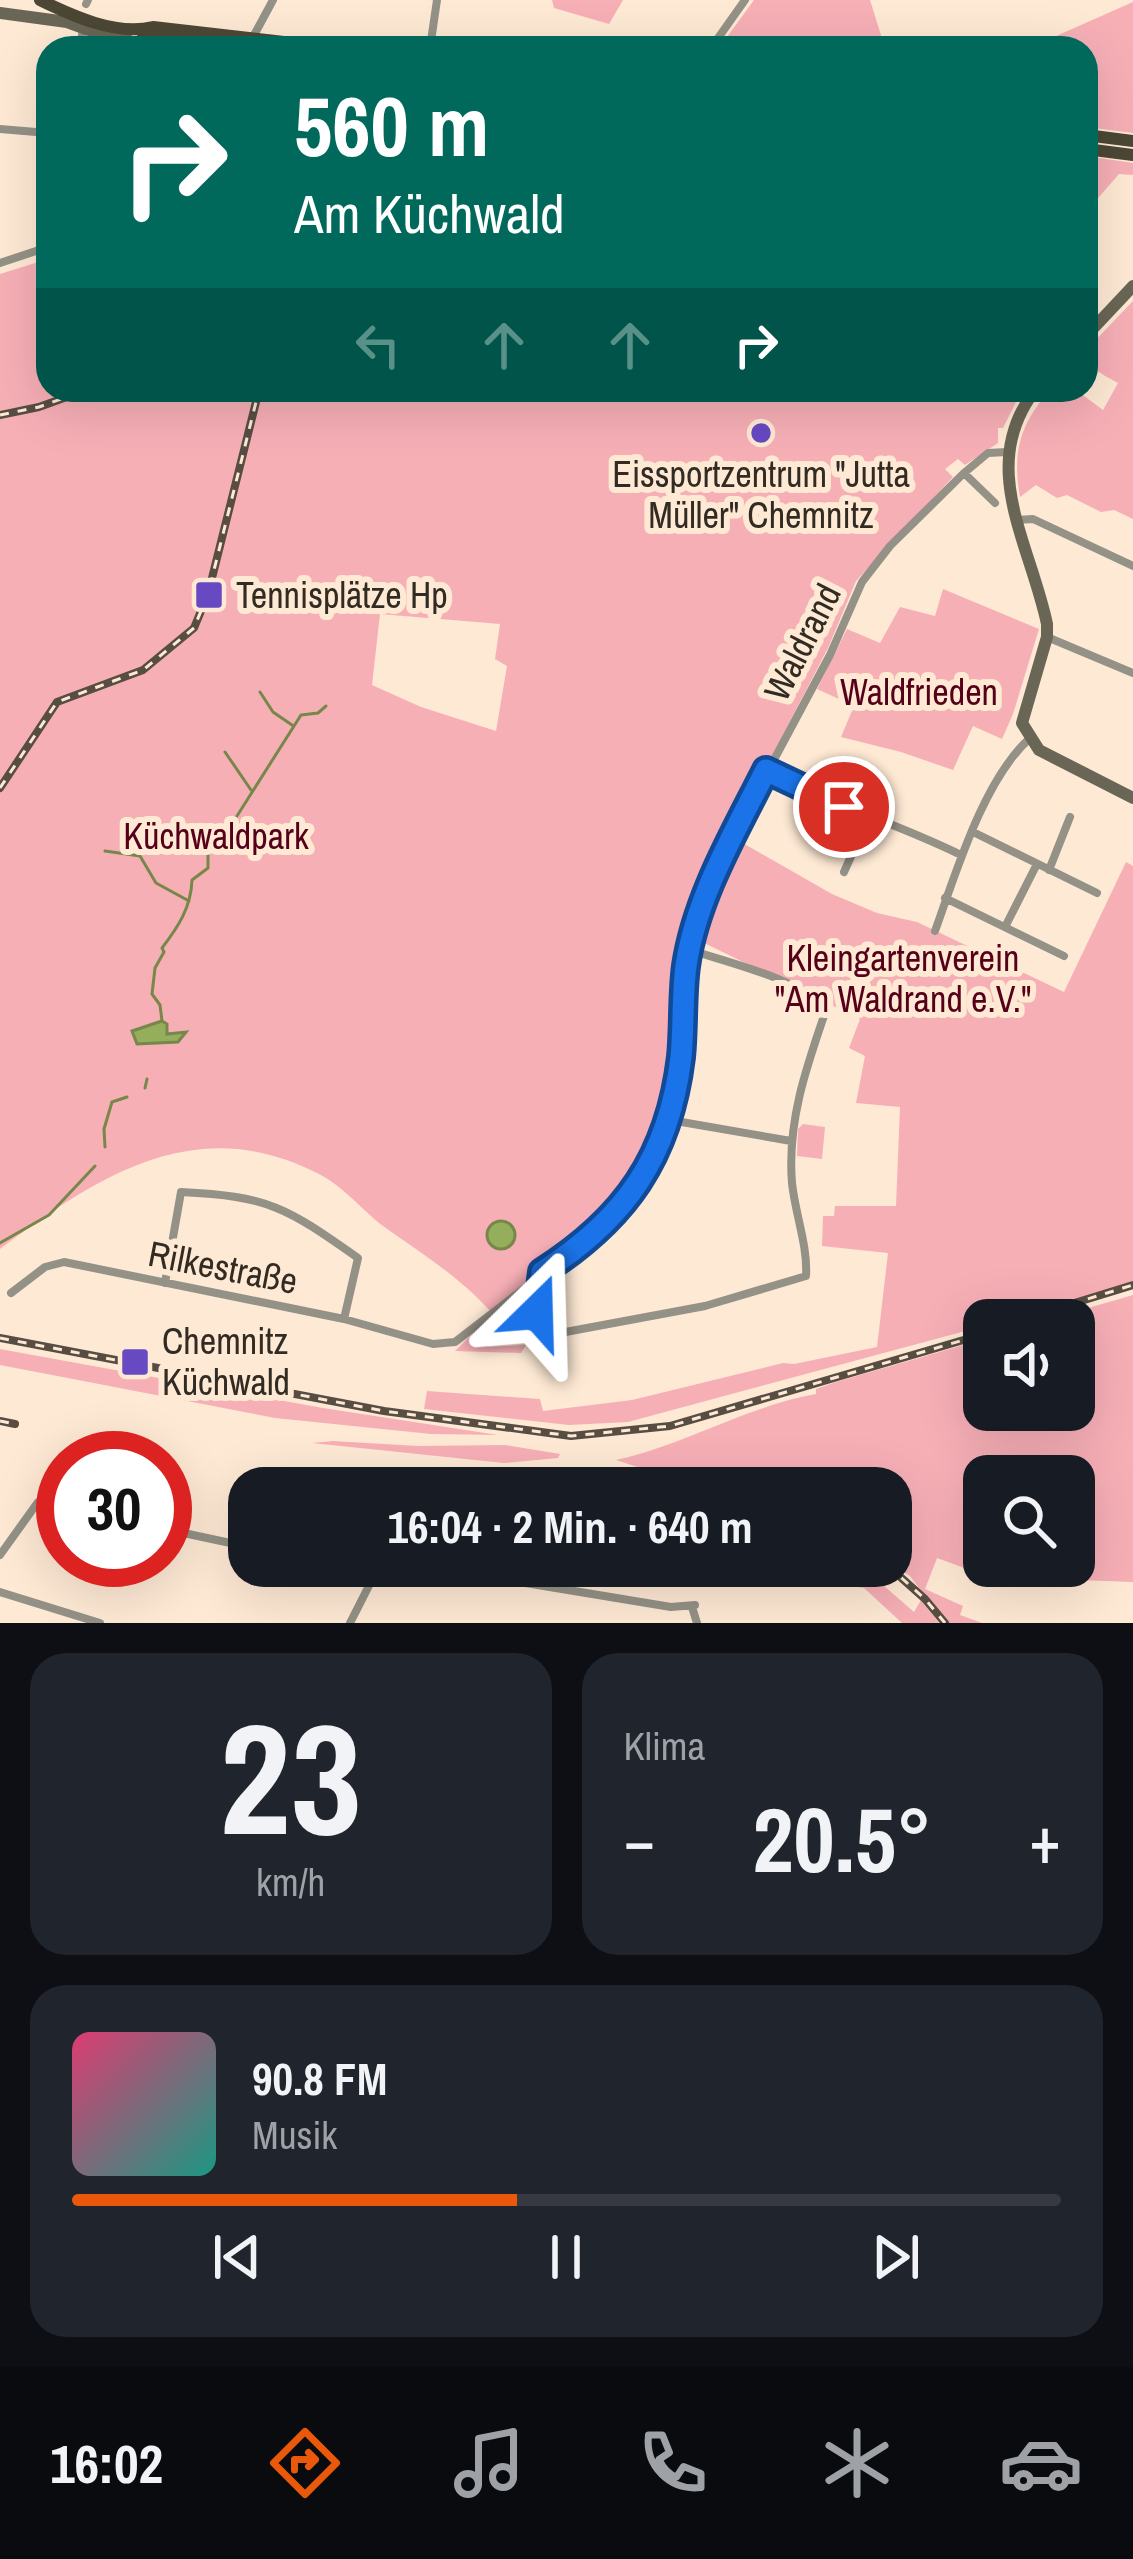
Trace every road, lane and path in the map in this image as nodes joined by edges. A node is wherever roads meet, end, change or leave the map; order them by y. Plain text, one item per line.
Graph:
1 (40, 0) edge
2 (273, 0) edge
3 (437, 0) edge
4 (746, 0) edge
5 (0, 13) edge
6 (82, 28) junction
7 (137, 30) junction
8 (81, 36) edge
9 (207, 36) edge
10 (253, 36) edge
11 (432, 36) edge
12 (720, 36) edge
13 (0, 129) edge
14 (36, 132) edge
15 (1098, 137) edge
16 (1133, 141) edge
17 (1098, 151) edge
18 (1133, 155) edge
19 (36, 251) edge
20 (0, 263) edge
21 (1133, 286) edge
22 (1098, 323) edge
23 (1027, 402) edge
24 (1007, 452) junction
25 (964, 473) junction
26 (995, 502) dead end
27 (1016, 520) junction
28 (1133, 566) edge
29 (1047, 637) junction
30 (1133, 673) edge
31 (1030, 739) junction
32 (766, 770) junction
33 (1133, 798) edge
34 (869, 816) junction
35 (1070, 818) dead end
36 (973, 832) junction
37 (961, 855) junction
38 (1037, 864) junction
39 (1049, 870) junction
40 (844, 872) dead end
41 (1097, 892) dead end
42 (944, 898) junction
43 (1005, 927) junction
44 (935, 931) dead end
45 (690, 950) junction
46 (1064, 956) dead end
47 (670, 1120) junction
48 (790, 1141) junction
49 (542, 1272) junction
50 (165, 1283) junction
51 (11, 1293) dead end
52 (344, 1319) junction
53 (433, 1344) joint
54 (36, 1505) edge
55 (192, 1535) edge
56 (228, 1542) edge
57 (0, 1555) edge
58 (367, 1587) edge
59 (550, 1587) edge
60 (0, 1592) edge
61 (100, 1623) edge
62 (350, 1623) edge
63 (697, 1623) edge

1 - 7 main road
2 - 10 street
3 - 11 street
4 - 12 street
5 - 6 street
6 - 7 street
6 - 8 street
7 - 9 main road
13 - 14 street
15 - 16 main road
17 - 18 main road
19 - 20 street
21 - 22 street
23 - 24 street
24 - 25 street, Waldrand
24 - 27 street
25 - 26 street
25 - 32 street, Waldrand
27 - 28 street
27 - 29 street
29 - 30 street
29 - 31 street
31 - 33 street
31 - 36 street
32 - 34 street
32 - 45 street, Waldrand
34 - 37 street
34 - 40 street
35 - 39 street
36 - 37 street
36 - 38 street
37 - 42 street
38 - 39 street
38 - 43 street
39 - 41 street
42 - 43 street
42 - 44 street
43 - 46 street
45 - 47 street, Waldrand
45 - 48 street
47 - 48 street
47 - 49 street, Waldrand
48 - 49 street
49 - 53 street, Waldrand
50 - 51 street, Rilkestraße
50 - 52 street, Rilkestraße
50 - 52 street
52 - 53 street, Rilkestraße
54 - 57 street
55 - 56 street
58 - 62 street
59 - 63 street
60 - 61 street

